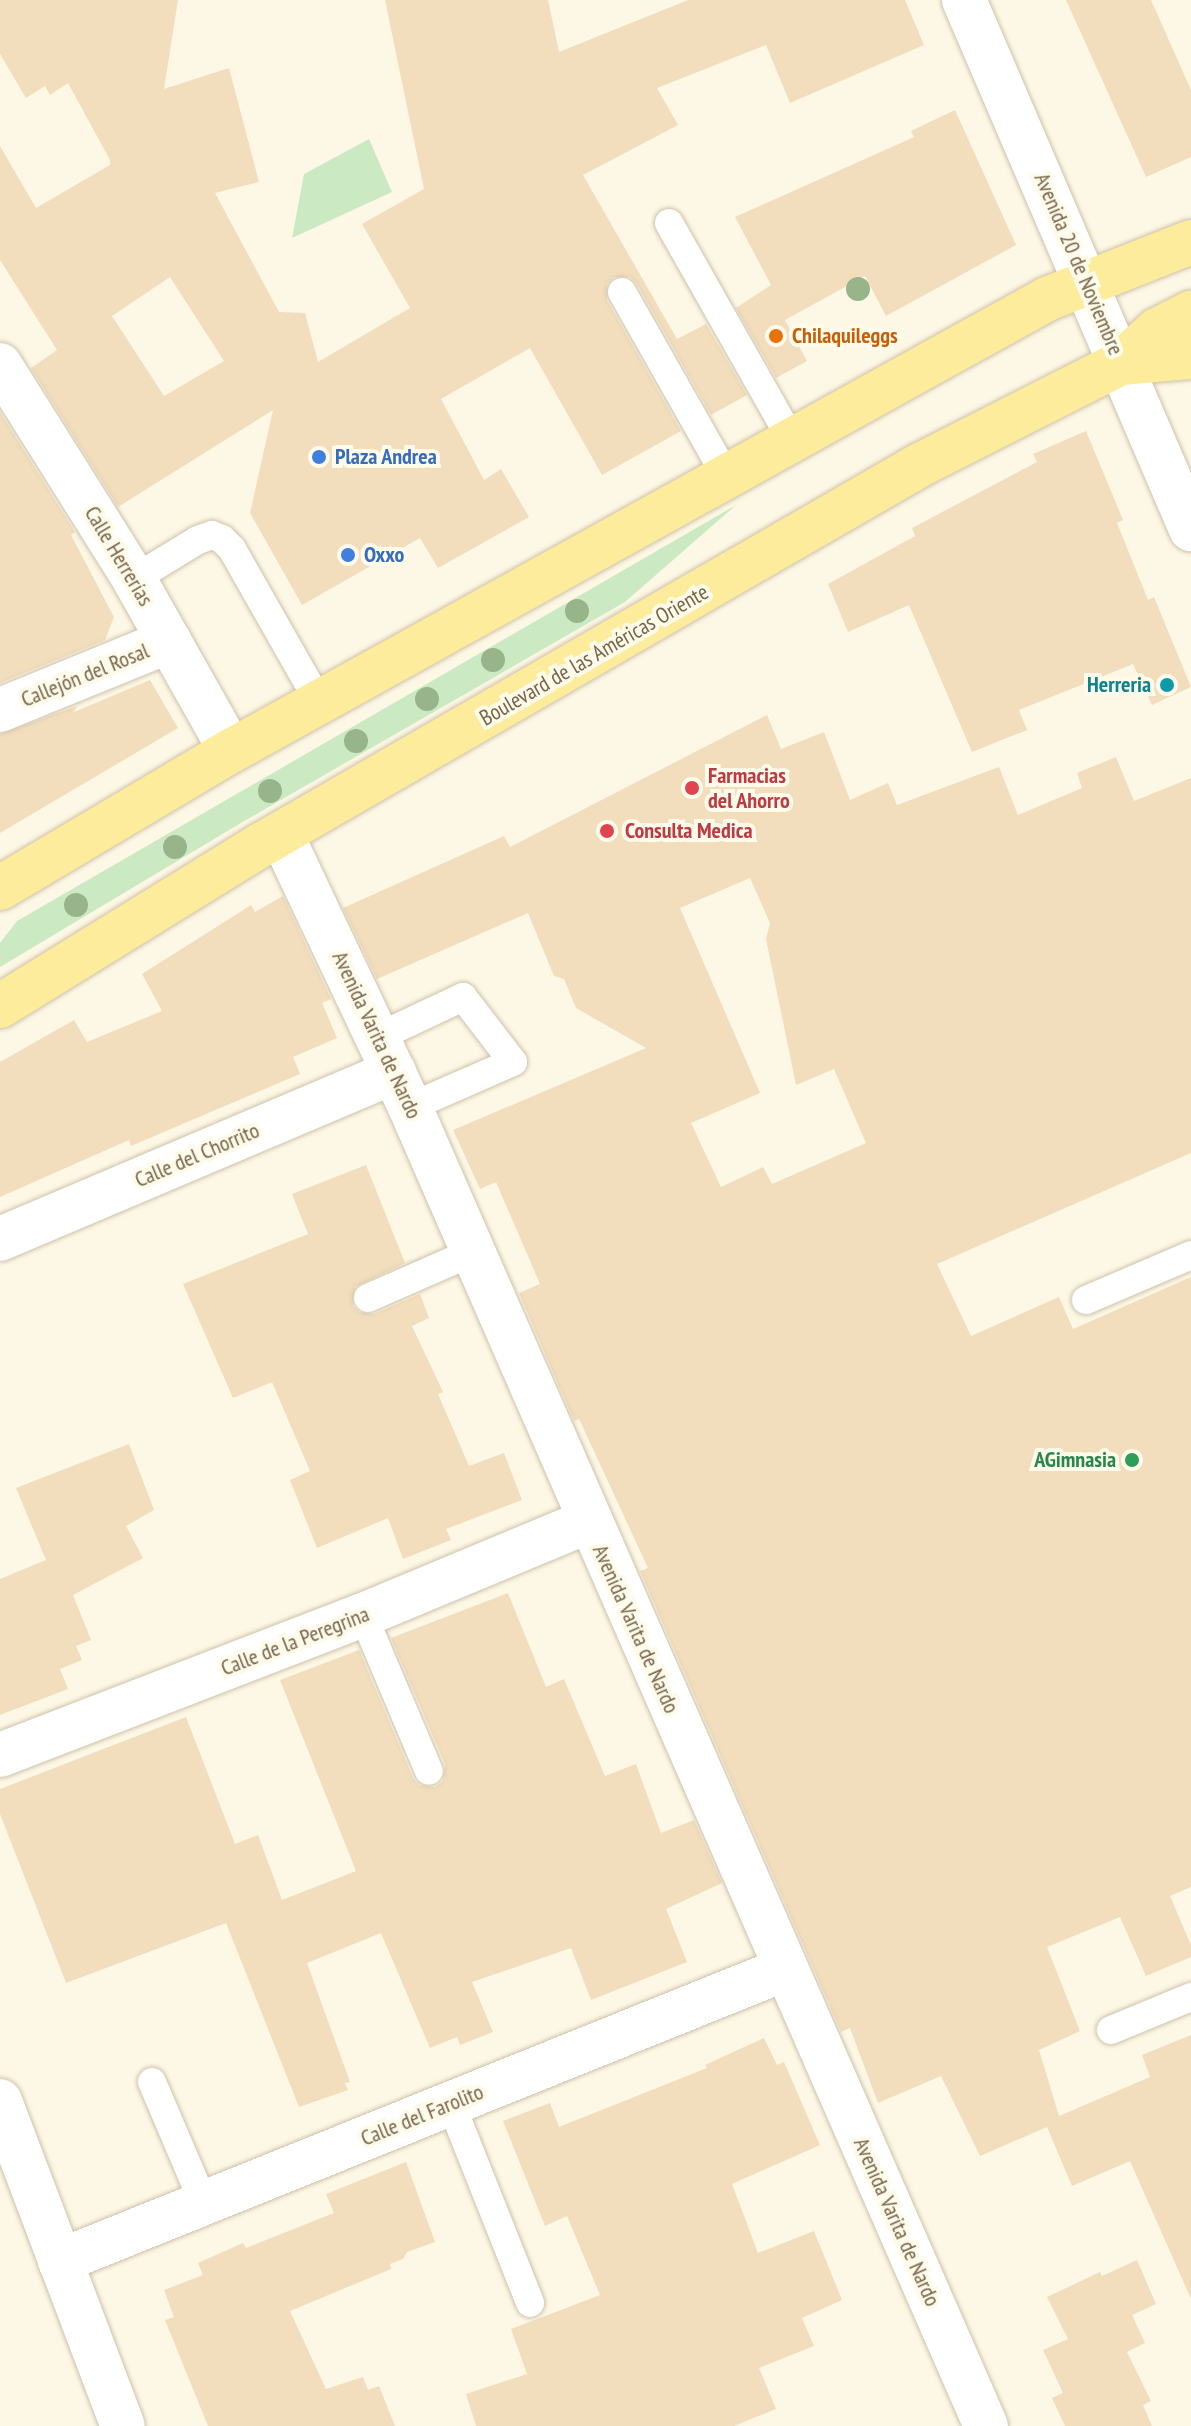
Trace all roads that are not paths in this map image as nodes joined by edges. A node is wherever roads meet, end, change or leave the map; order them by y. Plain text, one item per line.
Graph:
1 (964, 0) edge
2 (669, 223) dead end
3 (1191, 242) edge
4 (1087, 282) junction
5 (622, 292) dead end
6 (1191, 313) edge
7 (1191, 357) edge
8 (1121, 363) junction
9 (0, 365) edge
10 (791, 439) junction
11 (725, 474) junction
12 (1191, 529) edge
13 (134, 579) junction
14 (169, 641) junction
15 (319, 702) junction
16 (0, 710) edge
17 (231, 751) junction
18 (281, 834) junction
19 (0, 888) edge
20 (0, 1006) edge
21 (394, 1072) junction
22 (0, 1239) edge
23 (473, 1252) junction
24 (1191, 1255) edge
25 (368, 1298) dead end
26 (1086, 1300) dead end
27 (589, 1521) junction
28 (363, 1615) junction
29 (0, 1755) edge
30 (429, 1771) dead end
31 (785, 1969) junction
32 (1191, 1997) edge
33 (1111, 2030) dead end
34 (152, 2082) dead end
35 (0, 2101) edge
36 (451, 2104) junction
37 (204, 2204) junction
38 (60, 2261) junction
39 (530, 2303) dead end
40 (123, 2426) edge
41 (986, 2426) edge

1 - 4 street, Avenida 20 de Noviembre
2 - 10 lane
3 - 4 main road
4 - 8 street, Avenida 20 de Noviembre
4 - 10 main road
5 - 11 lane
6 - 8 main road, Boulevard de las Américas Oriente
7 - 8 main road
8 - 12 street, Avenida 20 de Noviembre
8 - 18 main road, Boulevard de las Américas Oriente
9 - 13 street, Calle Herrerías
10 - 11 main road
11 - 15 main road
13 - 14 street, Calle Herrerías
13 - 15 lane
14 - 16 street, Callejón del Rosal
14 - 17 street, Calle Herrerías
15 - 17 main road
17 - 19 main road
18 - 20 main road, Boulevard de las Américas Oriente
18 - 21 street, Avenida Varita de Nardo
21 - 22 street, Calle del Chorrito
21 - 23 street, Avenida Varita de Nardo
23 - 25 lane
23 - 27 street, Avenida Varita de Nardo
24 - 26 lane
27 - 28 street, Calle de la Peregrina
27 - 31 street, Avenida Varita de Nardo
28 - 29 street, Calle de la Peregrina
28 - 30 lane
31 - 36 street, Calle del Farolito
31 - 41 street, Avenida Varita de Nardo
32 - 33 lane
34 - 37 lane
35 - 38 street
36 - 37 street, Calle del Farolito
36 - 39 lane
37 - 38 street, Calle del Farolito
38 - 40 street

